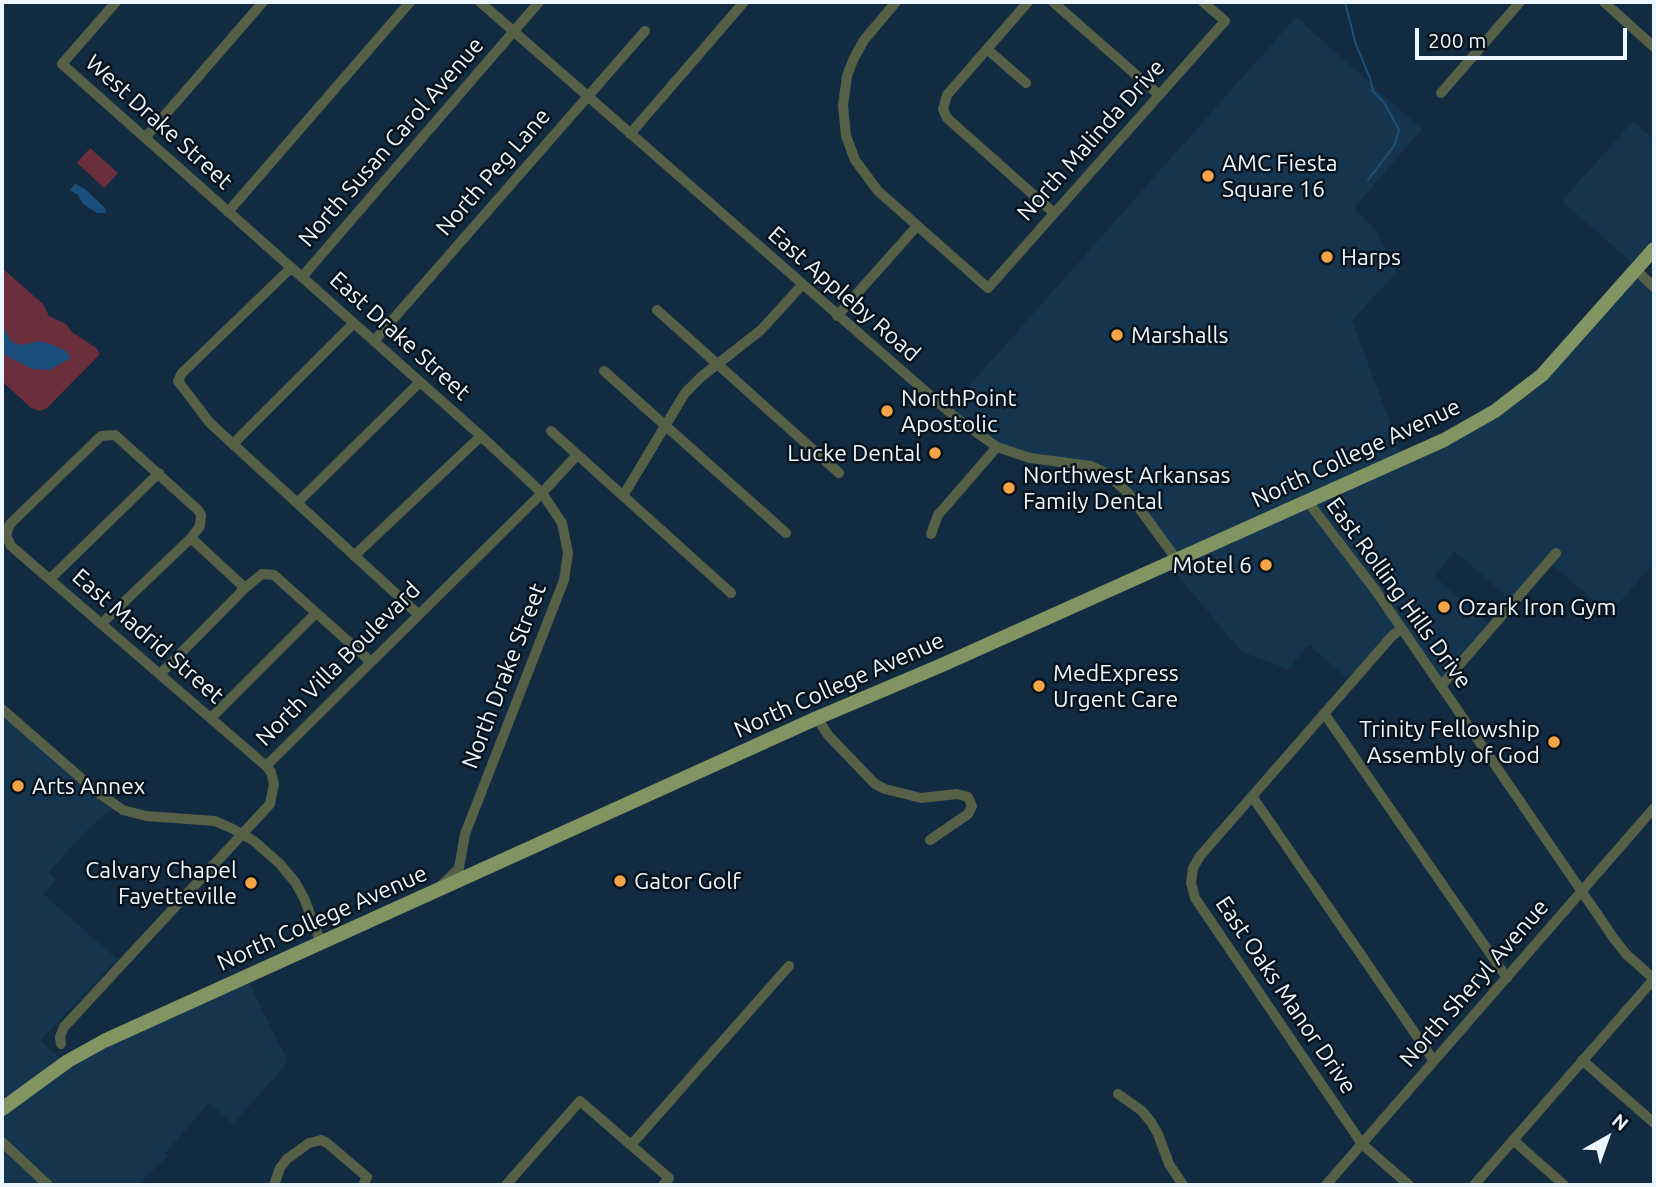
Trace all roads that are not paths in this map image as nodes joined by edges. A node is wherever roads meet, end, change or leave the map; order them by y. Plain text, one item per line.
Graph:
1 (116, 2) edge
2 (263, 2) edge
3 (410, 2) edge
4 (480, 2) edge
5 (539, 2) edge
6 (896, 2) edge
7 (1028, 2) edge
8 (1052, 2) edge
9 (1203, 2) edge
10 (1520, 2) edge
11 (1604, 2) edge
12 (737, 4) edge
13 (514, 31) junction
14 (645, 31) dead end
15 (1654, 47) edge
16 (987, 49) junction
17 (1026, 83) dead end
18 (1441, 93) dead end
19 (1159, 95) junction
20 (588, 97) junction
21 (630, 134) junction
22 (145, 138) junction
23 (228, 212) junction
24 (1054, 212) junction
25 (917, 226) junction
26 (1654, 249) edge
27 (291, 268) junction
28 (1636, 270) junction
29 (302, 277) junction
30 (802, 285) junction
31 (1654, 287) edge
32 (657, 310) dead end
33 (837, 316) junction
34 (354, 323) junction
35 (374, 341) junction
36 (718, 364) junction
37 (604, 371) dead end
38 (420, 383) junction
39 (665, 425) junction
40 (551, 431) dead end
41 (481, 436) junction
42 (233, 444) junction
43 (997, 447) junction
44 (577, 455) junction
45 (159, 473) junction
46 (839, 473) dead end
47 (542, 493) junction
48 (623, 496) junction
49 (1308, 502) junction
50 (297, 503) junction
51 (786, 533) dead end
52 (931, 534) dead end
53 (191, 538) junction
54 (1556, 554) dead end
55 (354, 556) junction
56 (1177, 560) junction
57 (50, 579) junction
58 (246, 588) junction
59 (731, 593) dead end
60 (316, 613) junction
61 (418, 614) junction
62 (101, 624) junction
63 (1401, 629) junction
64 (370, 661) junction
65 (160, 674) junction
66 (1441, 686) junction
67 (2, 709) edge
68 (1324, 713) junction
69 (211, 718) junction
70 (817, 718) junction
71 (266, 766) junction
72 (1252, 796) junction
73 (1654, 808) edge
74 (243, 834) junction
75 (930, 840) dead end
76 (464, 846) junction
77 (475, 874) junction
78 (435, 892) junction
79 (1581, 892) junction
80 (321, 943) junction
81 (789, 965) dead end
82 (1507, 978) junction
83 (1654, 979) edge
84 (61, 1044) dead end
85 (1583, 1060) junction
86 (1434, 1061) junction
87 (1118, 1094) dead end
88 (2, 1109) edge
89 (1654, 1124) edge
90 (1513, 1140) junction
91 (2, 1142) edge
92 (1362, 1144) junction
93 (631, 1145) junction
94 (365, 1181) edge
95 (666, 1182) edge
96 (47, 1185) edge
97 (274, 1185) edge
98 (506, 1185) edge
99 (1183, 1185) edge
100 (1325, 1185) edge
101 (1409, 1185) edge
102 (1474, 1185) edge
103 (1564, 1185) edge

1 - 22 street, West Drake Street
2 - 22 street
3 - 23 street
4 - 13 street, East Appleby Road
5 - 13 street, North Susan Carol Avenue
6 - 25 street
7 - 16 street
8 - 19 street
9 - 19 street, North Malinda Drive
10 - 18 street
11 - 15 street
12 - 21 street
13 - 20 street, East Appleby Road
13 - 29 street, North Susan Carol Avenue
14 - 20 street, North Peg Lane
16 - 17 street
16 - 24 street
19 - 24 street, North Malinda Drive
20 - 21 street, East Appleby Road
20 - 35 street, North Peg Lane
21 - 30 street, East Appleby Road
22 - 23 street, West Drake Street
23 - 27 street, East Drake Street
24 - 25 street, North Malinda Drive
25 - 33 street
26 - 28 main road, North College Avenue
27 - 29 street, East Drake Street
27 - 42 street
28 - 31 street
28 - 49 main road, North College Avenue
29 - 34 street, East Drake Street
30 - 33 street, East Appleby Road
30 - 36 street
32 - 36 street
33 - 43 street, East Appleby Road
34 - 35 street, East Drake Street
34 - 42 street
35 - 38 street, East Drake Street
36 - 39 street
36 - 46 street
37 - 39 street
38 - 41 street, East Drake Street
38 - 50 street
39 - 48 street
39 - 51 street
40 - 44 street
41 - 47 street, East Drake Street
41 - 55 street
42 - 50 street
43 - 52 street
43 - 56 street, East Appleby Road
44 - 47 street, North Villa Boulevard
44 - 48 street
45 - 53 street
45 - 57 street
45 - 57 street, East Madrid Street
47 - 61 street, North Villa Boulevard
47 - 76 street, North Drake Street
48 - 59 street
49 - 56 main road, North College Avenue
49 - 63 street, East Rolling Hills Drive
50 - 55 street
53 - 58 street
53 - 62 street
54 - 66 street
55 - 61 street
56 - 70 main road, North College Avenue
57 - 62 street, East Madrid Street
58 - 60 street
58 - 65 street
60 - 64 street
60 - 69 street
61 - 64 street, North Villa Boulevard
62 - 65 street, East Madrid Street
63 - 66 street, East Rolling Hills Drive
63 - 68 street, East Oaks Manor Drive
64 - 71 street, North Villa Boulevard
65 - 69 street, East Madrid Street
66 - 79 street, East Rolling Hills Drive
67 - 74 street
68 - 72 street, East Oaks Manor Drive
68 - 82 street
69 - 71 street, East Madrid Street
70 - 75 street
70 - 77 main road, North College Avenue
71 - 74 street, North Villa Boulevard
72 - 86 street
72 - 92 street, East Oaks Manor Drive
73 - 79 street, North Sheryl Avenue
74 - 80 street
74 - 84 street, North Villa Boulevard
76 - 77 street
76 - 78 street, North Drake Street
77 - 78 main road, North College Avenue
78 - 80 main road, North College Avenue
79 - 82 street, North Sheryl Avenue
79 - 83 street, East Rolling Hills Drive
80 - 88 main road, North College Avenue
81 - 93 street
82 - 86 street, North Sheryl Avenue
83 - 85 street
85 - 89 street
85 - 90 street
86 - 92 street, North Sheryl Avenue
87 - 99 street
90 - 102 street
90 - 103 street
91 - 96 street
92 - 100 street, North Sheryl Avenue
92 - 101 street, East Oaks Manor Drive
93 - 95 street
93 - 98 street
94 - 97 street

